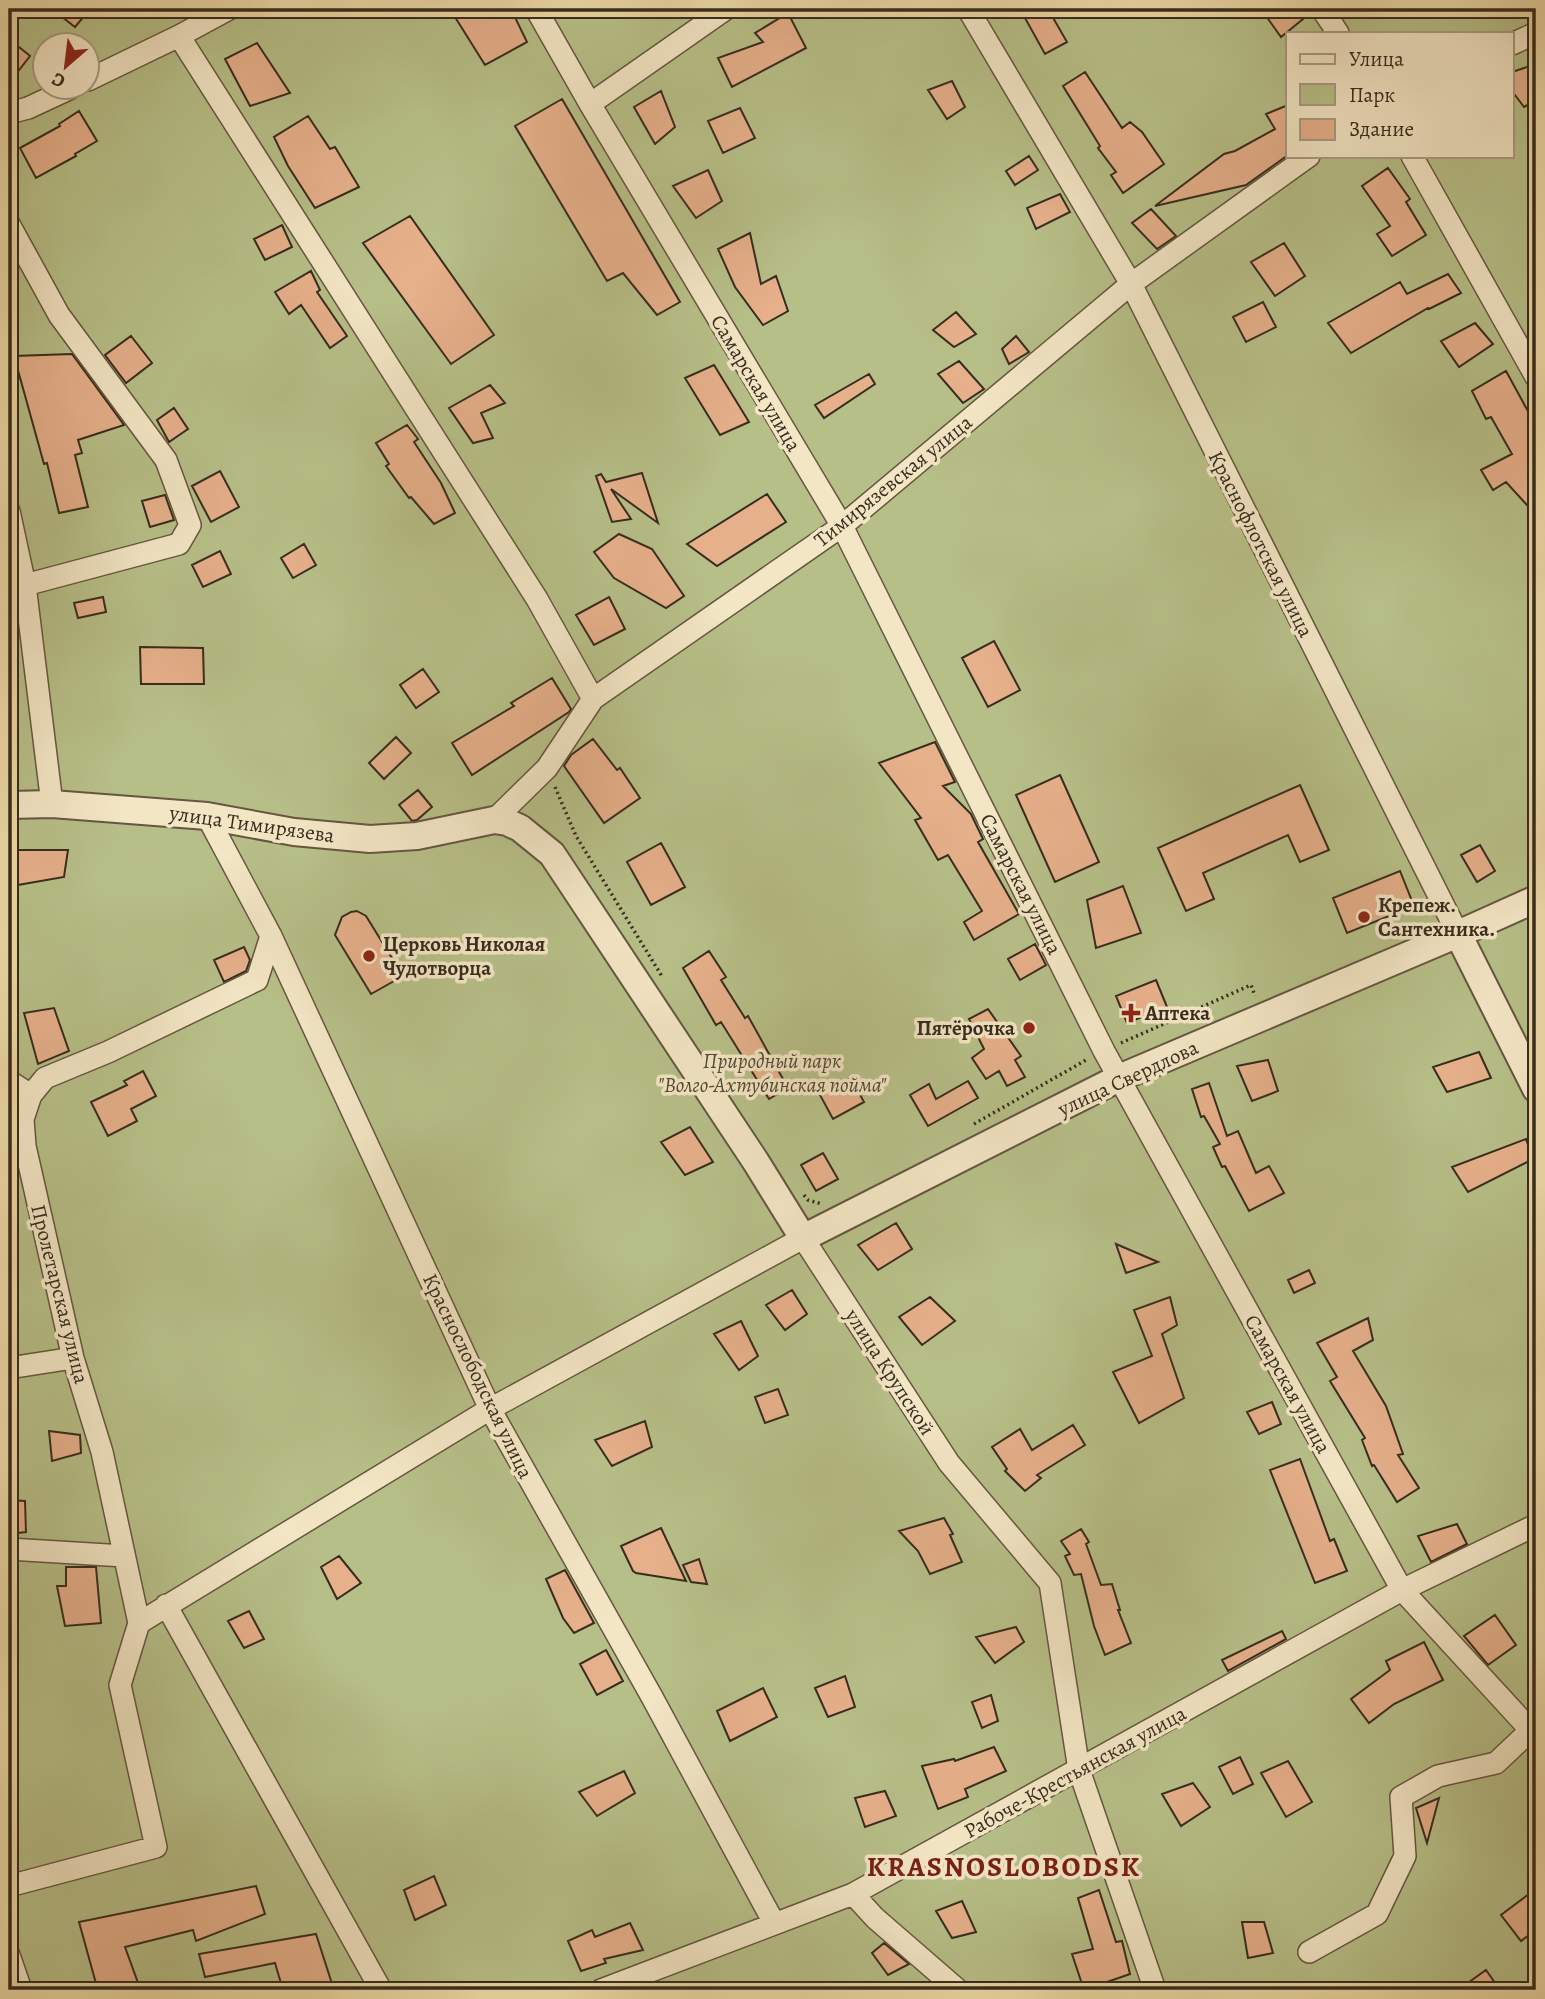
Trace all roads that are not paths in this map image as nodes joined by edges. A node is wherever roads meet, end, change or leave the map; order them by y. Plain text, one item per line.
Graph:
1 (229, 9) edge
2 (536, 9) edge
3 (726, 9) edge
4 (968, 9) edge
5 (1322, 9) edge
6 (1337, 32) edge
7 (1536, 33) edge
8 (179, 36) junction
9 (1514, 43) edge
10 (102, 72) edge
11 (41, 102) edge
12 (590, 104) junction
13 (9, 113) edge
14 (1306, 158) edge
15 (1413, 158) edge
16 (9, 224) edge
17 (1131, 284) junction
18 (1536, 377) edge
19 (9, 511) edge
20 (842, 526) junction
21 (25, 585) junction
22 (593, 699) junction
23 (52, 804) junction
24 (9, 805) edge
25 (207, 816) junction
26 (494, 820) junction
27 (1536, 899) edge
28 (1458, 934) junction
29 (271, 936) junction
30 (1119, 1078) junction
31 (9, 1081) edge
32 (1536, 1089) edge
33 (31, 1095) junction
34 (803, 1238) junction
35 (74, 1358) junction
36 (9, 1368) edge
37 (490, 1409) junction
38 (1536, 1525) edge
39 (9, 1549) edge
40 (124, 1556) junction
41 (1402, 1590) junction
42 (166, 1605) junction
43 (139, 1623) junction
44 (1534, 1733) edge
45 (1079, 1770) junction
46 (9, 1886) edge
47 (853, 1894) junction
48 (774, 1923) junction
49 (1309, 1952) dead end
50 (9, 1955) edge
51 (21, 1990) edge
52 (381, 1990) edge
53 (601, 1990) edge
54 (958, 1990) edge
55 (1155, 1990) edge

1 - 8 street
2 - 12 street, Самарская улица
3 - 12 street
4 - 17 street, Краснофлотская улица
5 - 6 street
7 - 9 street
8 - 10 street
8 - 22 street
11 - 13 street
12 - 20 street, Самарская улица
14 - 17 street, Тимирязевская улица
15 - 18 street
16 - 21 street
17 - 20 street, Тимирязевская улица
17 - 28 street, Краснофлотская улица
19 - 21 street
20 - 22 street, Тимирязевская улица
20 - 30 street, Самарская улица
21 - 23 street
22 - 26 street, Тимирязевская улица
23 - 24 street, улица Тимирязева
23 - 25 street, улица Тимирязева
25 - 26 street, улица Тимирязева
25 - 29 street, Краснослободская улица
26 - 34 street, улица Крупской
27 - 28 street, улица Свердлова
28 - 30 street, улица Свердлова
28 - 32 street, Краснофлотская улица
29 - 33 street
29 - 37 street, Краснослободская улица
30 - 34 street, улица Свердлова
30 - 41 street, Самарская улица
31 - 33 street
33 - 35 street, Пролетарская улица
34 - 37 street
34 - 45 street, улица Крупской
35 - 36 street
35 - 40 street, Пролетарская улица
37 - 42 street
37 - 48 street, Краснослободская улица
38 - 41 street, Рабоче-Крестьянская улица
39 - 40 street
40 - 43 street, Пролетарская улица
41 - 44 street, Самарская улица
41 - 45 street, Рабоче-Крестьянская улица
42 - 43 street
42 - 52 street
43 - 46 street
44 - 49 street
45 - 47 street, Рабоче-Крестьянская улица
45 - 55 street, улица Крупской
47 - 48 street, Рабоче-Крестьянская улица
47 - 54 street
48 - 53 street, Рабоче-Крестьянская улица
50 - 51 street

